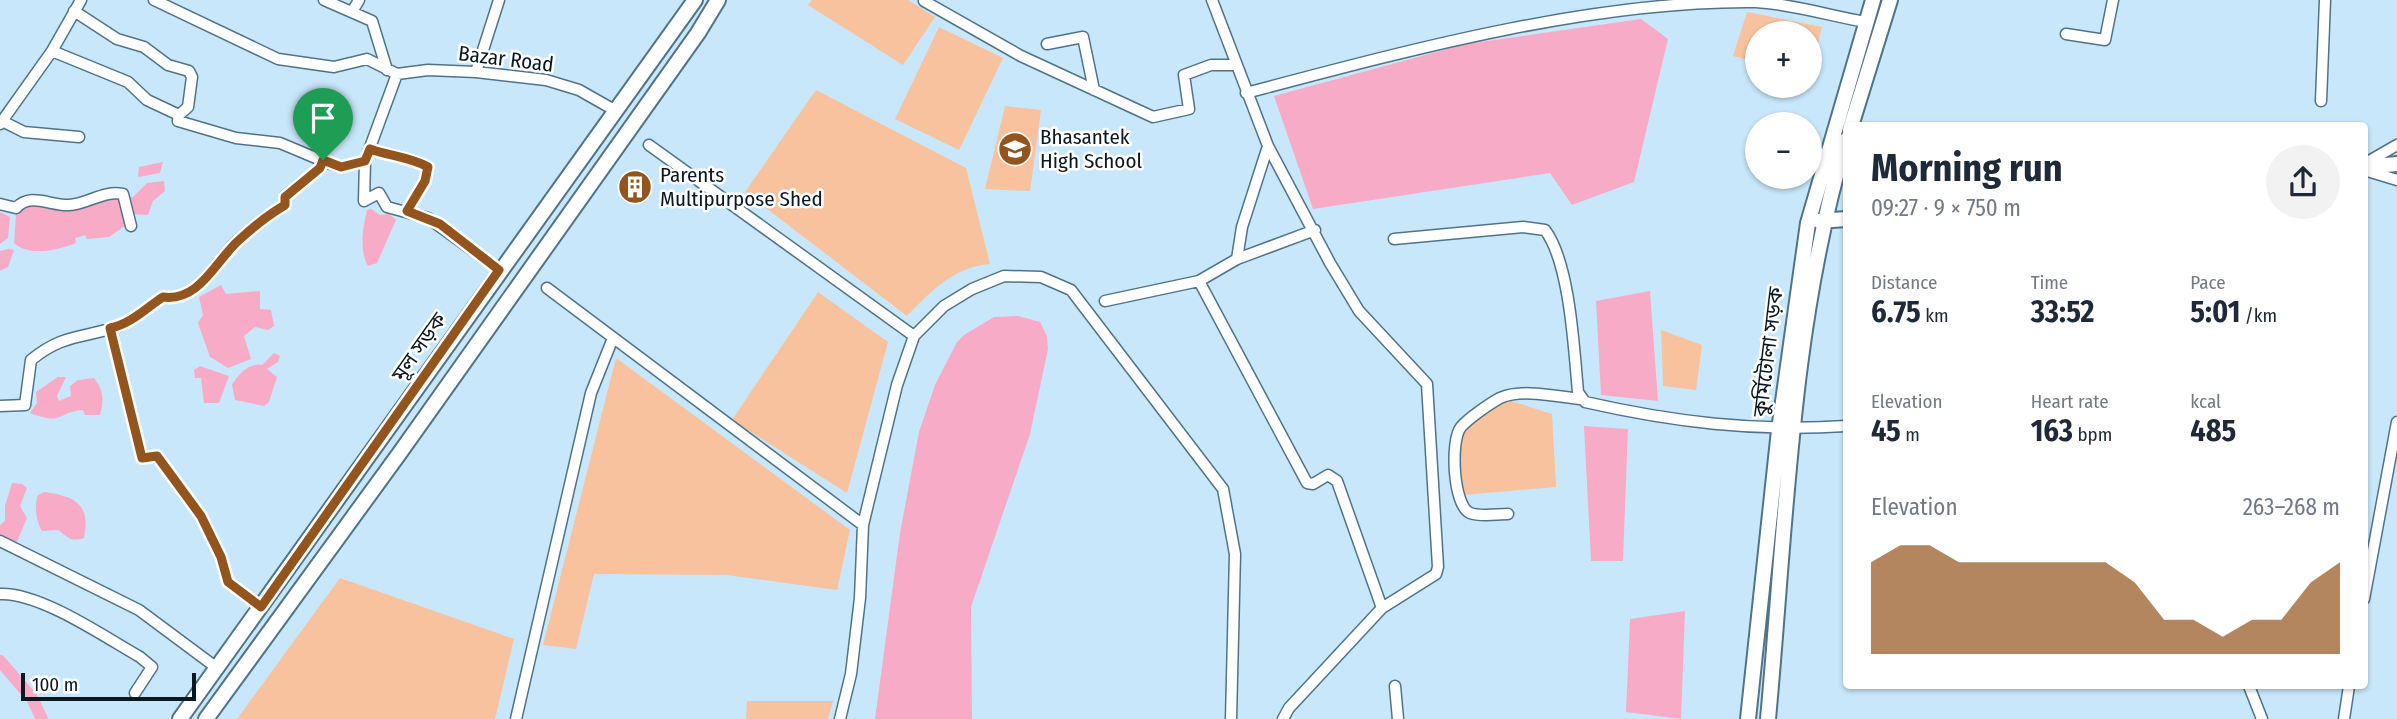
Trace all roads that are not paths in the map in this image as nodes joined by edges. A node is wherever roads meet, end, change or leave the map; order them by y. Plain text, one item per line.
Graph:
1 (81, 0) edge
2 (154, 0) edge
3 (324, 0) edge
4 (359, 0) edge
5 (499, 0) edge
6 (695, 0) edge
7 (718, 0) edge
8 (1212, 0) edge
9 (1873, 0) edge
10 (1889, 0) edge
11 (2113, 0) edge
12 (2325, 0) edge
13 (924, 1) edge
14 (74, 11) junction
15 (352, 12) junction
16 (1866, 22) junction
17 (2066, 34) dead end
18 (1047, 44) dead end
19 (52, 51) junction
20 (1235, 65) junction
21 (392, 72) junction
22 (476, 72) junction
23 (1094, 90) junction
24 (1246, 93) junction
25 (2321, 101) dead end
26 (616, 111) junction
27 (179, 115) junction
28 (1, 122) edge
29 (1852, 122) edge
30 (79, 137) dead end
31 (649, 145) dead end
32 (2397, 145) edge
33 (1268, 146) junction
34 (370, 149) junction
35 (1843, 152) edge
36 (323, 160) junction
37 (365, 161) junction
38 (2368, 164) edge
39 (2397, 164) edge
40 (2368, 167) edge
41 (2368, 169) edge
42 (2397, 180) edge
43 (0, 204) edge
44 (407, 211) junction
45 (1843, 219) edge
46 (1825, 221) junction
47 (1808, 222) junction
48 (131, 226) dead end
49 (1315, 230) junction
50 (530, 231) junction
51 (1394, 240) dead end
52 (547, 243) junction
53 (1237, 259) junction
54 (499, 270) junction
55 (1199, 281) junction
56 (547, 288) dead end
57 (1105, 301) dead end
58 (110, 328) junction
59 (914, 336) junction
60 (613, 338) junction
61 (1581, 399) junction
62 (0, 406) edge
63 (2397, 422) edge
64 (1843, 426) edge
65 (1785, 430) junction
66 (1508, 514) dead end
67 (863, 525) junction
68 (0, 541) edge
69 (2368, 559) edge
70 (0, 594) edge
71 (261, 607) junction
72 (1382, 608) junction
73 (217, 667) junction
74 (1395, 686) dead end
75 (2250, 689) edge
76 (2349, 689) edge
77 (135, 693) dead end
78 (180, 719) edge
79 (206, 719) edge
80 (516, 719) edge
81 (840, 719) edge
82 (1231, 719) edge
83 (1283, 719) edge
84 (1398, 719) edge
85 (1748, 719) edge
86 (1768, 719) edge
87 (2262, 719) edge
88 (2344, 719) edge

1 - 14 street
2 - 21 street
3 - 15 street
4 - 15 street
5 - 22 street
6 - 26 street, মূল সড়ক
7 - 52 street
8 - 20 street
9 - 16 street, কুর্মিটোলা সড়ক
10 - 29 street
11 - 17 street
12 - 25 street
13 - 23 street
14 - 19 street
14 - 27 street
15 - 21 street
16 - 24 street
16 - 47 street, কুর্মিটোলা সড়ক
18 - 23 street
19 - 27 street
19 - 28 street
20 - 23 street
20 - 24 street
21 - 22 street, Bazar Road
21 - 34 street
22 - 26 street, Bazar Road
24 - 33 street
26 - 50 street, মূল সড়ক
27 - 36 street
28 - 30 street
31 - 59 street
32 - 38 street
33 - 49 street
33 - 53 street
34 - 37 street
34 - 44 street
35 - 46 street, কুর্মিটোলা সড়ক
36 - 37 street
36 - 58 street
37 - 44 street
39 - 40 street
41 - 42 street
43 - 48 street
44 - 54 street
45 - 46 street
46 - 47 street
46 - 65 street, কুর্মিটোলা সড়ক
47 - 65 street, কুর্মিটোলা সড়ক
49 - 53 street
49 - 72 street
50 - 52 street
50 - 54 street, মূল সড়ক
51 - 61 street
52 - 79 street
53 - 55 street
54 - 71 street, মূল সড়ক
55 - 57 street
55 - 72 street
56 - 60 street
58 - 62 street
58 - 71 street
59 - 67 street
59 - 82 street
60 - 67 street
60 - 80 street
61 - 65 street
61 - 66 street
63 - 69 street
64 - 65 street
65 - 85 street, কুর্মিটোলা সড়ক
65 - 86 street, কুর্মিটোলা সড়ক
67 - 81 street
68 - 73 street
70 - 77 street
71 - 73 street, মূল সড়ক
72 - 83 street
73 - 78 street, মূল সড়ক
74 - 84 street
75 - 87 street
76 - 88 street

